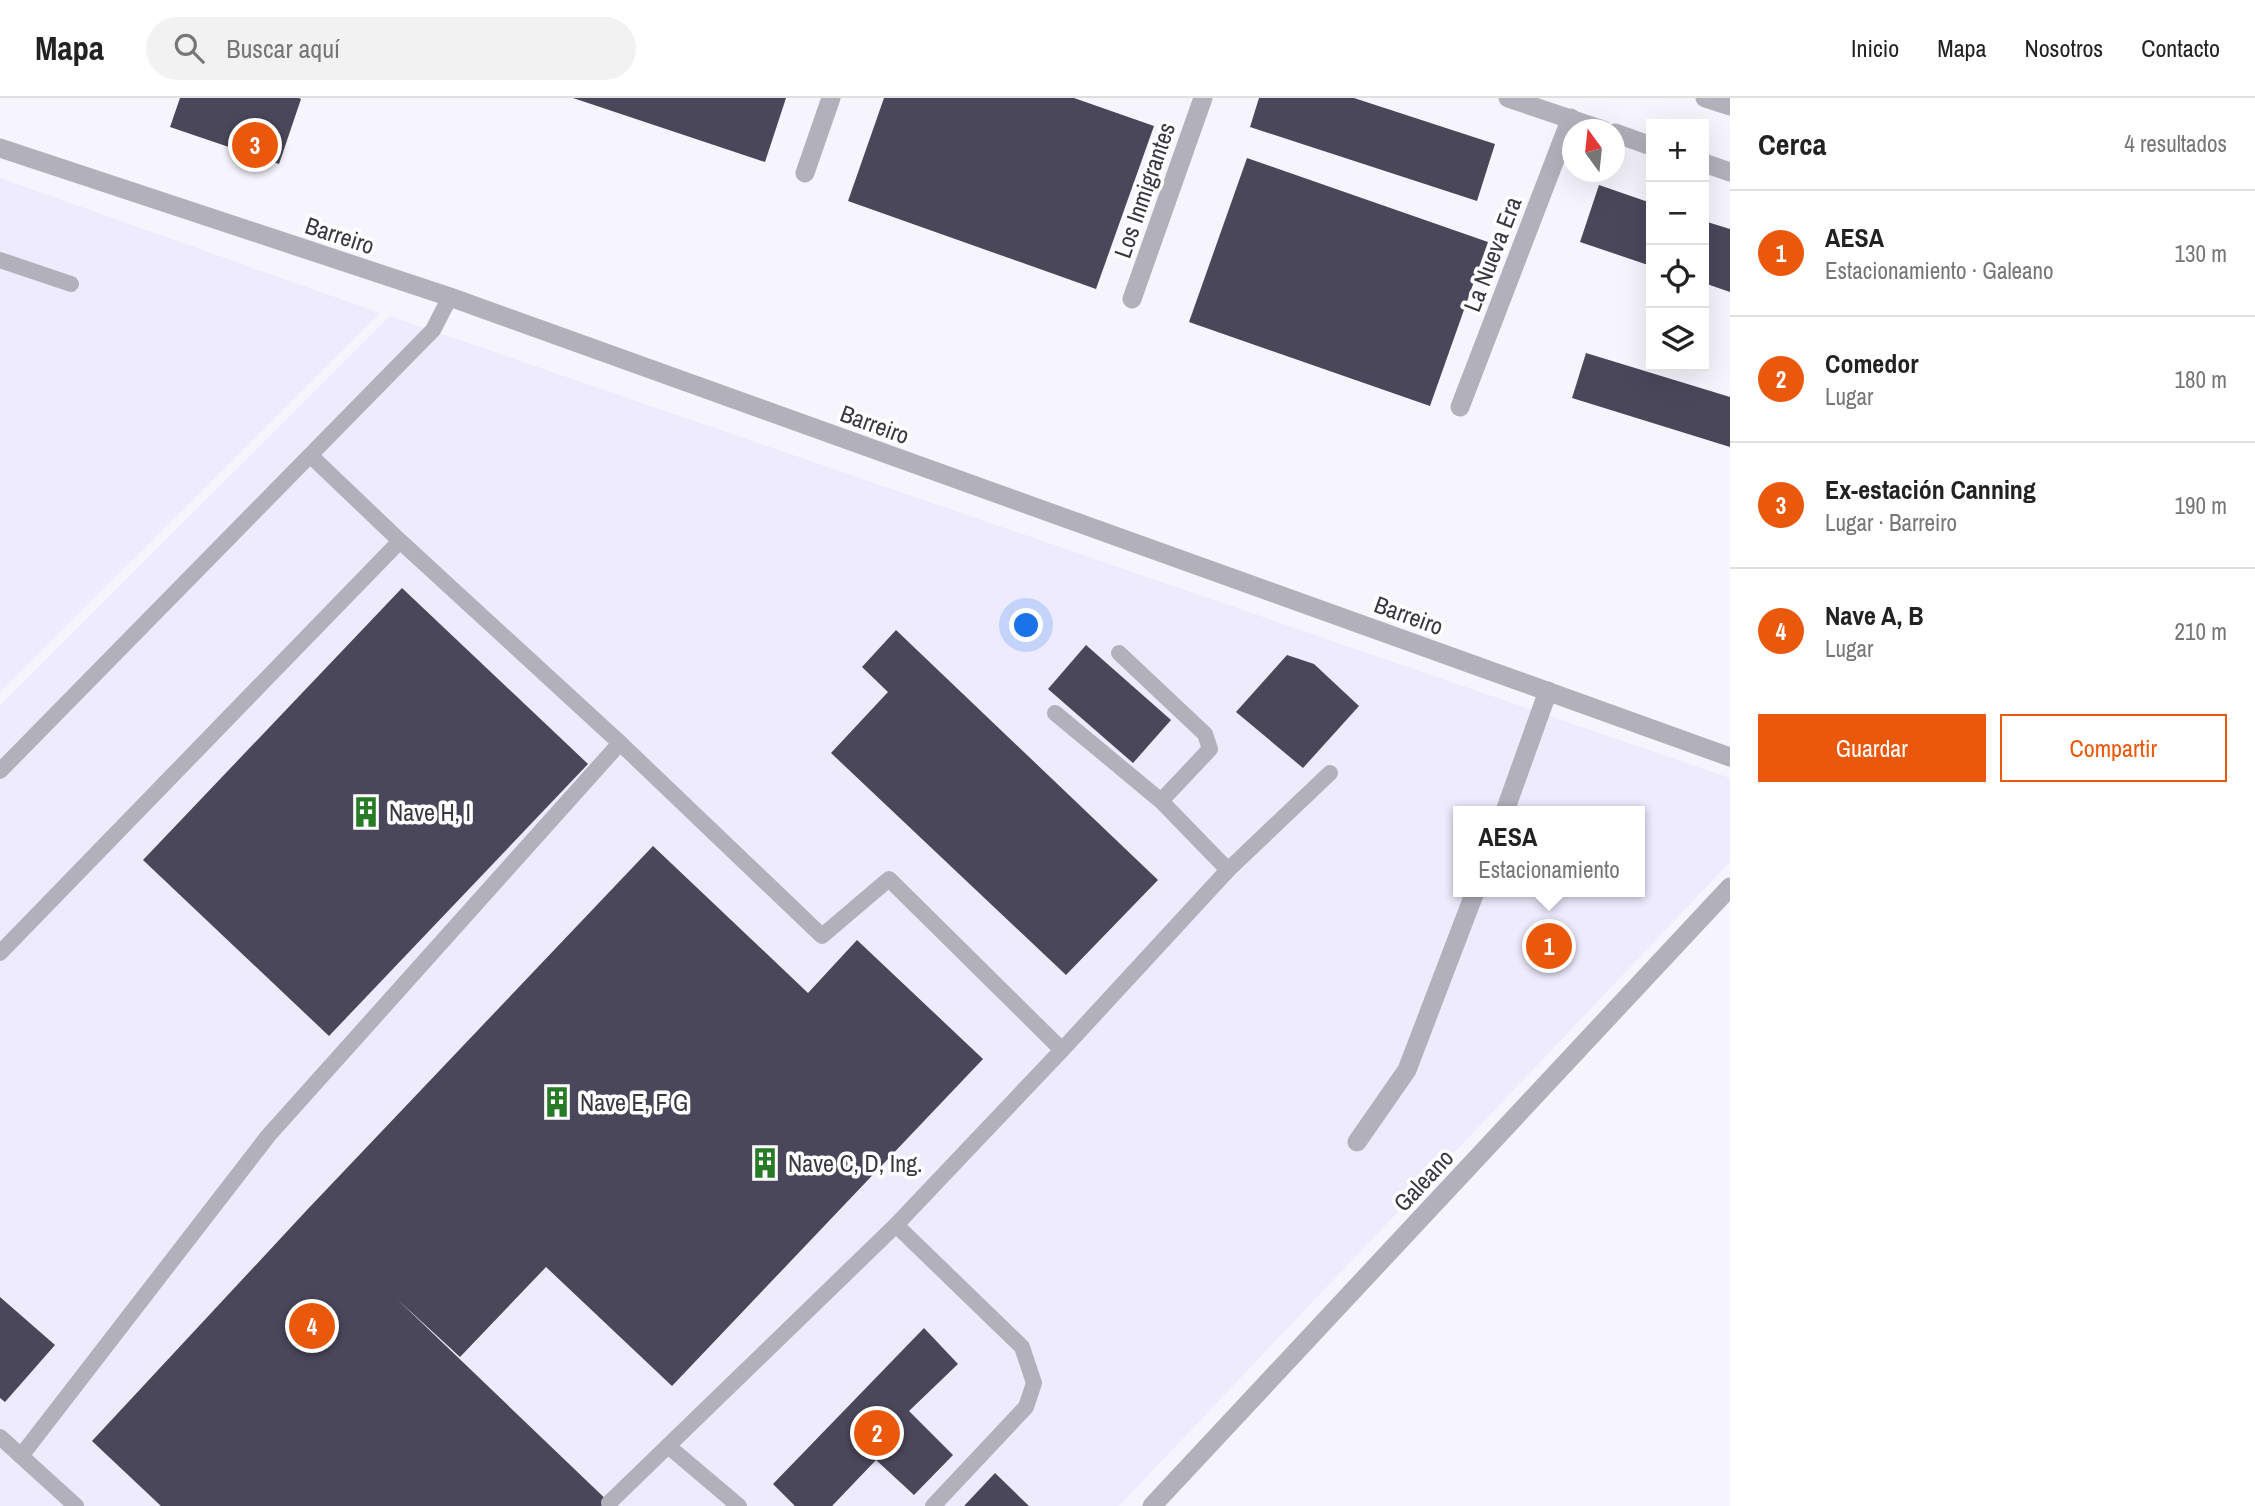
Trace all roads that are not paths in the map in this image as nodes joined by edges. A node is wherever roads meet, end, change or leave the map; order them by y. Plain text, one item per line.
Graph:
1 (831, 98) edge
2 (1203, 98) edge
3 (1508, 98) edge
4 (1705, 98) edge
5 (1730, 106) edge
6 (1571, 118) joint
7 (1625, 137) edge
8 (1646, 144) edge
9 (0, 148) edge
10 (1709, 165) edge
11 (1730, 172) edge
12 (805, 173) dead end
13 (0, 260) edge
14 (71, 284) dead end
15 (450, 297) junction
16 (1132, 299) dead end
17 (1460, 407) dead end
18 (311, 456) junction
19 (400, 541) junction
20 (1119, 653) dead end
21 (1548, 691) junction
22 (1055, 713) dead end
23 (620, 743) junction
24 (1730, 757) edge
25 (0, 771) edge
26 (1329, 773) dead end
27 (1161, 801) junction
28 (1506, 806) edge
29 (1228, 870) junction
30 (1730, 887) edge
31 (1473, 897) edge
32 (0, 953) edge
33 (1062, 1050) junction
34 (1357, 1142) dead end
35 (896, 1225) junction
36 (0, 1437) edge
37 (668, 1446) junction
38 (21, 1456) junction
39 (609, 1503) dead end
40 (76, 1506) edge
41 (739, 1506) edge
42 (933, 1506) edge
43 (1152, 1506) edge

1 - 12 street
2 - 16 street, Los Inmigrantes
3 - 6 street
4 - 5 street
6 - 17 street, La Nueva Era
7 - 8 street
9 - 15 street, Barreiro
10 - 11 street
13 - 14 lane
15 - 18 lane
15 - 21 street, Barreiro
18 - 19 lane
18 - 25 lane
19 - 23 lane
19 - 32 lane
20 - 27 lane
21 - 24 street, Barreiro
21 - 28 street
22 - 27 lane
23 - 33 lane
23 - 38 lane
26 - 29 lane
27 - 29 lane
29 - 33 lane
30 - 43 street, Galeano
31 - 34 street
33 - 35 lane
35 - 37 lane
35 - 42 lane
36 - 38 lane
37 - 39 lane
37 - 41 lane
38 - 40 lane

